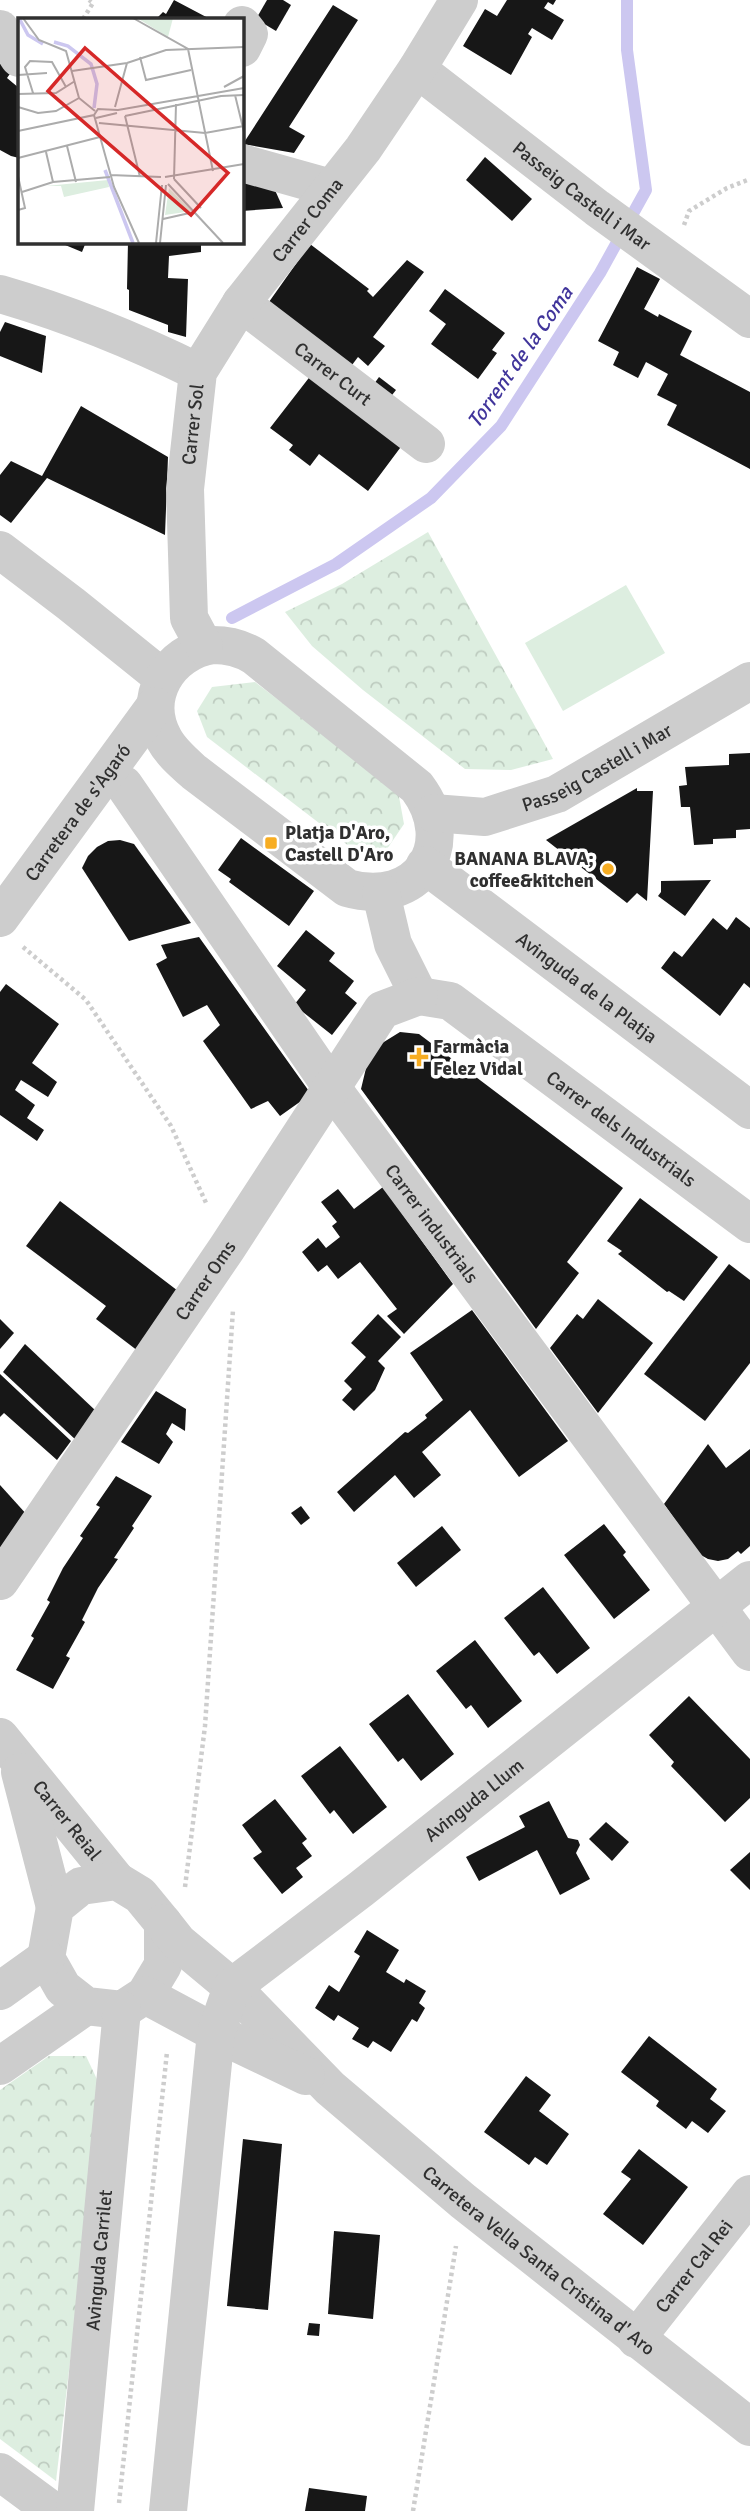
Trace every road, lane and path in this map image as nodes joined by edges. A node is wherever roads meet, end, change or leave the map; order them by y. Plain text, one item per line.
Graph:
1 (89, 0) edge
2 (250, 0) edge
3 (459, 0) edge
4 (84, 18) edge
5 (241, 18) edge
6 (243, 26) edge
7 (0, 29) edge
8 (243, 46) edge
9 (18, 56) edge
10 (417, 69) junction
11 (243, 163) edge
12 (750, 179) edge
13 (331, 188) junction
14 (664, 256) junction
15 (0, 294) edge
16 (241, 303) junction
17 (750, 319) edge
18 (198, 372) junction
19 (426, 444) dead end
20 (0, 550) edge
21 (204, 646) junction
22 (750, 681) edge
23 (159, 692) junction
24 (194, 772) junction
25 (124, 785) junction
26 (84, 804) junction
27 (433, 813) junction
28 (425, 865) junction
29 (381, 893) junction
30 (10, 931) edge
31 (419, 996) junction
32 (332, 1088) junction
33 (750, 1110) edge
34 (750, 1224) edge
35 (227, 1248) junction
36 (750, 1580) edge
37 (0, 1581) edge
38 (717, 1606) junction
39 (750, 1652) edge
40 (9, 1749) edge
41 (117, 1881) junction
42 (55, 1907) junction
43 (171, 1932) junction
44 (47, 1958) junction
45 (232, 1987) junction
46 (0, 1991) edge
47 (131, 2005) junction
48 (216, 2033) junction
49 (0, 2066) edge
50 (330, 2088) junction
51 (750, 2194) edge
52 (463, 2201) junction
53 (636, 2339) junction
54 (750, 2427) edge
55 (0, 2472) edge
56 (53, 2511) edge
57 (75, 2511) edge
58 (118, 2511) edge
59 (168, 2511) edge
60 (413, 2511) edge

1 - 4 path
2 - 5 street
3 - 10 street, Carrer Coma
6 - 8 street
7 - 9 street
10 - 13 street, Carrer Coma
10 - 14 street, Passeig Castell i Mar
11 - 13 street
12 - 14 path
13 - 16 street, Carrer Coma
14 - 17 street, Passeig Castell i Mar
15 - 18 street, Carrer Sol
16 - 18 street, Carrer Coma
16 - 19 street, Carrer Curt
18 - 21 street, Carrer Sol
20 - 23 street
21 - 23 street, Carretera de s'Agaró
21 - 27 street
22 - 27 street, Passeig Castell i Mar
23 - 24 street
23 - 26 street, Carretera de s'Agaró
24 - 25 street
24 - 29 street
25 - 26 street
25 - 32 street, Carrer industrials
26 - 30 street, Carretera de s'Agaró
27 - 28 street
28 - 29 street
28 - 33 street, Avinguda de la Platja
29 - 31 street
30 - 35 path
31 - 32 street, Carrer Oms
31 - 34 street, Carrer dels Industrials
32 - 35 street, Carrer Oms
32 - 38 street, Carrer industrials
35 - 37 street, Carrer Oms
35 - 43 path
36 - 38 street, Avinguda Llum
38 - 39 street, Carrer industrials
38 - 45 street, Avinguda Llum
40 - 41 street, Carrer Reial
40 - 42 street, Carrer Reial
41 - 42 street
41 - 43 street
42 - 44 street
43 - 45 street, Carretera Vella Santa Cristina d' Aro
43 - 47 street
44 - 46 street
44 - 47 street
45 - 48 street
45 - 50 street, Carretera Vella Santa Cristina d' Aro
47 - 48 street, Carretera Vella Santa Cristina d' Aro
47 - 49 street
47 - 57 street, Avinguda Carrilet
47 - 58 path
48 - 50 street, Carretera Vella Santa Cristina d' Aro
48 - 59 street
50 - 52 street, Carretera Vella Santa Cristina d' Aro
51 - 53 street, Carrer Cal Rei
52 - 53 street, Carretera Vella Santa Cristina d' Aro
52 - 60 path
53 - 54 street, Carretera Vella Santa Cristina d' Aro
55 - 56 street

